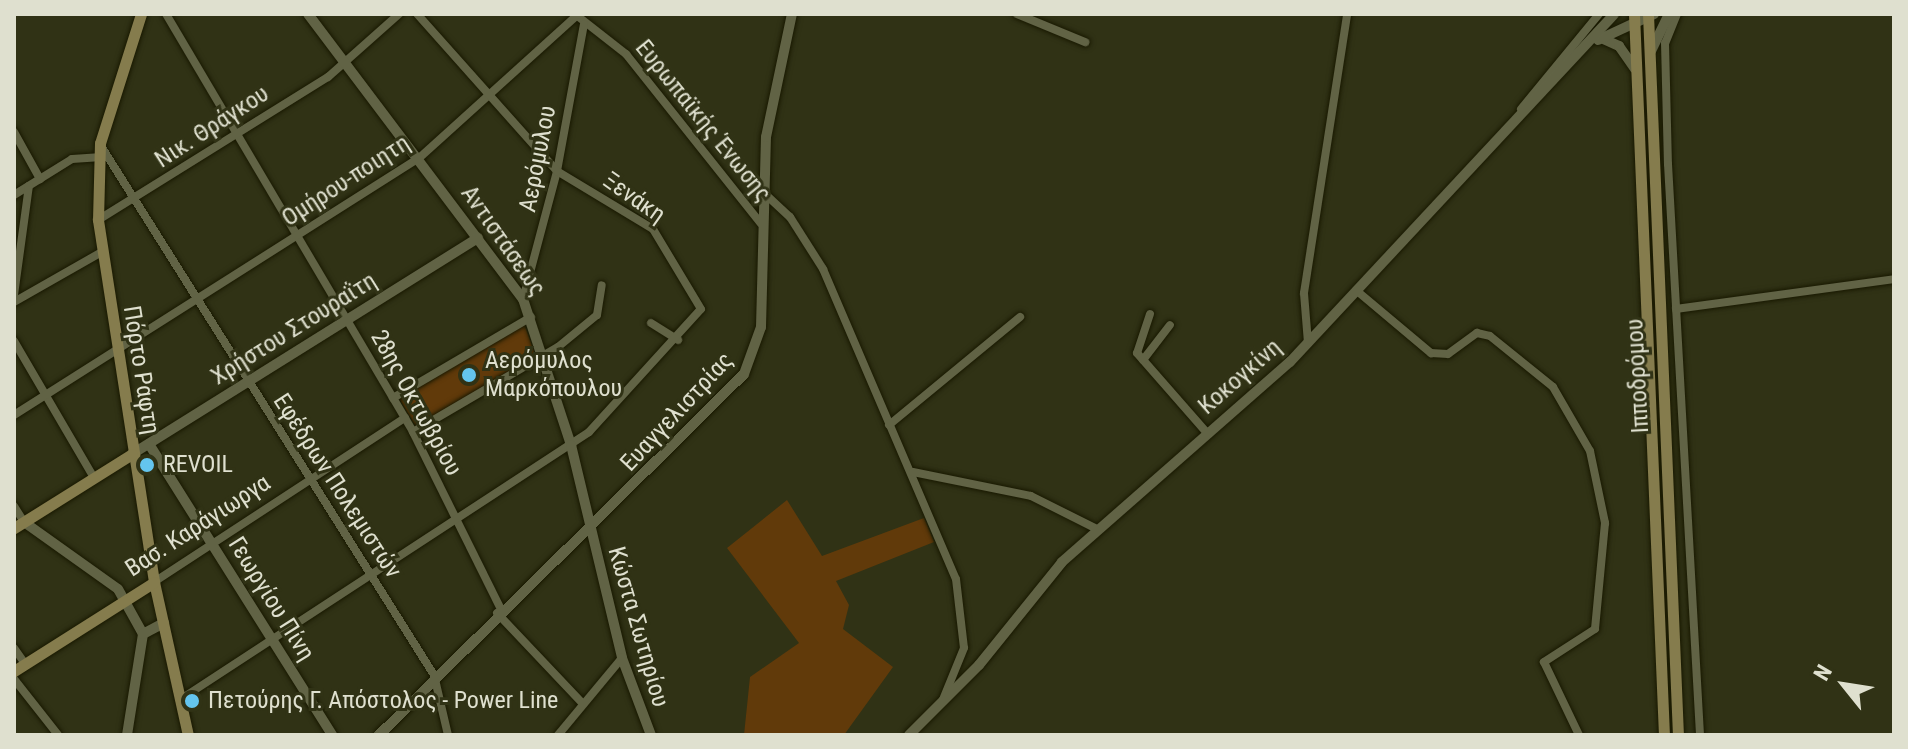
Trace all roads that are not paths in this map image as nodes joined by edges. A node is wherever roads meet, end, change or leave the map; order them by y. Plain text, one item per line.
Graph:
1 (141, 14) edge
2 (166, 14) edge
3 (308, 14) edge
4 (399, 14) edge
5 (417, 14) edge
6 (792, 14) edge
7 (1017, 14) edge
8 (1347, 14) edge
9 (1599, 14) edge
10 (1614, 14) edge
11 (1623, 14) edge
12 (1669, 14) edge
13 (1677, 14) edge
14 (576, 15) edge
15 (1650, 15) edge
16 (1634, 18) edge
17 (584, 24) junction
18 (1607, 24) junction
19 (1597, 41) junction
20 (1085, 42) dead end
21 (1650, 57) junction
22 (345, 62) junction
23 (1635, 69) junction
24 (487, 98) junction
25 (1517, 116) junction
26 (14, 132) edge
27 (237, 134) junction
28 (100, 143) junction
29 (98, 157) junction
30 (418, 159) junction
31 (557, 171) junction
32 (40, 179) junction
33 (29, 186) junction
34 (763, 192) junction
35 (14, 195) edge
36 (132, 201) junction
37 (98, 220) junction
38 (761, 224) junction
39 (298, 237) junction
40 (478, 238) junction
41 (100, 253) junction
42 (1894, 279) edge
43 (602, 285) dead end
44 (1357, 291) junction
45 (14, 295) edge
46 (523, 299) junction
47 (14, 302) edge
48 (193, 302) junction
49 (1676, 309) junction
50 (1150, 314) dead end
51 (531, 317) junction
52 (1020, 317) dead end
53 (347, 320) junction
54 (651, 323) dead end
55 (1170, 325) dead end
56 (678, 340) junction
57 (14, 341) edge
58 (1308, 343) junction
59 (116, 351) junction
60 (544, 356) junction
61 (1143, 360) junction
62 (245, 383) junction
63 (44, 396) junction
64 (393, 398) junction
65 (14, 415) edge
66 (405, 418) junction
67 (889, 425) junction
68 (413, 432) junction
69 (1207, 433) junction
70 (149, 444) junction
71 (571, 445) junction
72 (132, 454) junction
73 (913, 472) junction
74 (94, 478) junction
75 (310, 480) junction
76 (14, 506) edge
77 (459, 523) junction
78 (19, 525) edge
79 (588, 529) junction
80 (1097, 529) junction
81 (213, 543) junction
82 (373, 579) junction
83 (154, 582) junction
84 (125, 600) junction
85 (499, 611) junction
86 (164, 623) junction
87 (143, 634) junction
88 (275, 641) junction
89 (14, 648) edge
90 (622, 658) junction
91 (19, 668) edge
92 (434, 675) junction
93 (14, 679) edge
94 (181, 699) junction
95 (942, 703) junction
96 (583, 704) junction
97 (58, 735) edge
98 (127, 735) edge
99 (188, 735) edge
100 (332, 735) edge
101 (379, 735) edge
102 (448, 735) edge
103 (558, 735) edge
104 (651, 735) edge
105 (909, 735) edge
106 (1579, 735) edge
107 (1664, 735) edge
108 (1678, 735) edge
109 (1700, 735) edge

1 - 28 main road, Πόρτο Ράφτη
2 - 27 street, 28ης Οκτωβρίου
3 - 22 street, Αντιστάσεως
4 - 22 street, Νικ. Θράγκου
5 - 24 street, Ξενάκη
6 - 34 street, Ευαγγελιστρίας
7 - 20 street
8 - 58 street
9 - 25 street
10 - 18 street
11 - 18 street
12 - 21 street
13 - 49 street
14 - 17 street, Ευρωπαϊκής Ένωσης
14 - 24 street, Ομήρου-ποιητη
15 - 16 street
15 - 21 main road, Ιπποδρόμου
16 - 19 street
16 - 23 main road, Ιπποδρόμου
17 - 31 street, Αερόμυλου
17 - 38 street, Ευρωπαϊκής Ένωσης
18 - 19 street
19 - 23 street
19 - 25 street, Κοκογκίνη
21 - 108 main road, Ιπποδρόμου
22 - 27 street, Νικ. Θράγκου
22 - 30 street, Αντιστάσεως
23 - 107 main road, Ιπποδρόμου
24 - 30 street, Ομήρου-ποιητη
24 - 31 street, Ξενάκη
25 - 44 street, Κοκογκίνη
26 - 32 street
27 - 36 street, Νικ. Θράγκου
27 - 39 street, 28ης Οκτωβρίου
28 - 29 main road, Πόρτο Ράφτη
28 - 36 street, Εφέδρων Πολεμιστών
29 - 32 street
29 - 37 main road, Πόρτο Ράφτη
30 - 39 street, Ομήρου-ποιητη
30 - 40 street, Αντιστάσεως
31 - 46 street, Αερόμυλου
31 - 56 street, Ξενάκη
32 - 33 street
33 - 35 street
33 - 45 street
34 - 38 street, Ευαγγελιστρίας
34 - 67 street
36 - 37 street, Νικ. Θράγκου
36 - 48 street, Εφέδρων Πολεμιστών
37 - 41 main road, Πόρτο Ράφτη
38 - 79 street, Ευαγγελιστρίας
39 - 48 street, Ομήρου-ποιητη
39 - 53 street, 28ης Οκτωβρίου
40 - 46 street, Αντιστάσεως
40 - 53 street, Χρήστου Στουραΐτη
41 - 47 street
41 - 59 main road, Πόρτο Ράφτη
42 - 49 street
43 - 60 street
44 - 58 street, Κοκογκίνη
44 - 106 street
46 - 51 street, Αντιστάσεως
48 - 59 street, Ομήρου-ποιητη
48 - 62 street, Εφέδρων Πολεμιστών
49 - 109 street
50 - 61 street
51 - 60 street, Αντιστάσεως
51 - 64 street
52 - 67 street
53 - 62 street, Χρήστου Στουραΐτη
53 - 64 street, 28ης Οκτωβρίου
54 - 56 street
55 - 61 street
56 - 71 street
57 - 63 street
58 - 69 street, Κοκογκίνη
59 - 63 street, Ομήρου-ποιητη
59 - 72 main road, Πόρτο Ράφτη
60 - 68 street
60 - 71 street, Αντιστάσεως
61 - 69 street
62 - 70 street, Χρήστου Στουραΐτη
62 - 75 street, Εφέδρων Πολεμιστών
63 - 65 street, Ομήρου-ποιητη
63 - 74 street
64 - 66 street, 28ης Οκτωβρίου
66 - 68 street, 28ης Οκτωβρίου
66 - 75 street, Βασ. Καράγιωργα
67 - 73 street
68 - 77 street, 28ης Οκτωβρίου
69 - 80 street, Κοκογκίνη
70 - 72 street, Χρήστου Στουραΐτη
70 - 81 street, Γεωργίου Πίνη
71 - 77 street
71 - 79 street, Αντιστάσεως
72 - 74 main road
72 - 83 main road, Πόρτο Ράφτη
73 - 80 street
73 - 95 street
74 - 78 main road
75 - 81 street, Βασ. Καράγιωργα
75 - 82 street, Εφέδρων Πολεμιστών
76 - 78 street
77 - 82 street
77 - 85 street, 28ης Οκτωβρίου
78 - 84 street
79 - 85 street, Ευαγγελιστρίας
79 - 90 street, Κώστα Σωτηρίου
80 - 95 street, Κοκογκίνη
81 - 83 street, Βασ. Καράγιωργα
81 - 88 street, Γεωργίου Πίνη
82 - 88 street
82 - 92 street, Εφέδρων Πολεμιστών
83 - 84 main road, Βασ. Καράγιωργα
83 - 86 main road, Πόρτο Ράφτη
84 - 87 street
84 - 91 main road, Βασ. Καράγιωργα
85 - 92 street, Ευαγγελιστρίας
85 - 96 street, 28ης Οκτωβρίου
86 - 87 street
86 - 94 main road, Πόρτο Ράφτη
87 - 98 street
88 - 94 street
88 - 100 street, Γεωργίου Πίνη
89 - 91 street
90 - 96 street
90 - 104 street, Κώστα Σωτηρίου
92 - 101 street, Ευαγγελιστρίας
92 - 102 street, Εφέδρων Πολεμιστών
93 - 97 street
94 - 99 main road, Πόρτο Ράφτη
95 - 105 street, Κοκογκίνη
96 - 103 street

